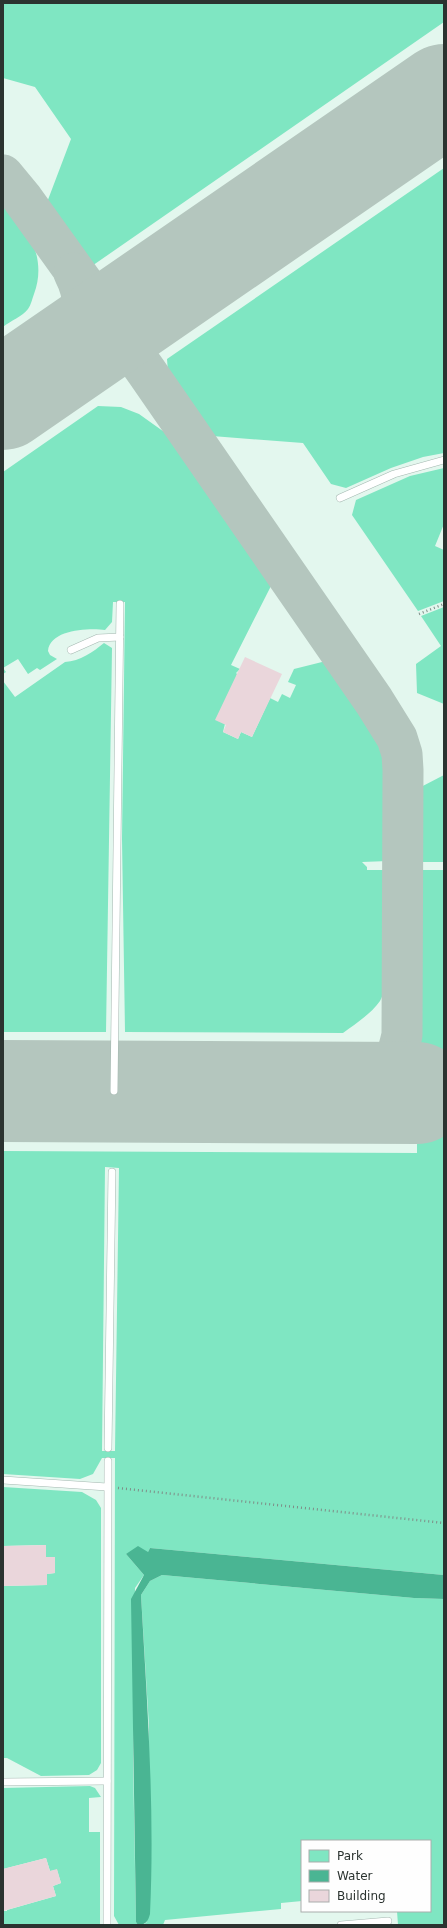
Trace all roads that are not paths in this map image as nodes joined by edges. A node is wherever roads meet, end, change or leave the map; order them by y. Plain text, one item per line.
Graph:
1 (444, 460) edge
2 (340, 498) dead end
3 (120, 604) dead end
4 (120, 637) junction
5 (71, 650) dead end
6 (114, 1092) dead end
7 (112, 1172) dead end
8 (108, 1448) dead end
9 (108, 1462) dead end
10 (3, 1480) edge
11 (107, 1487) junction
12 (107, 1781) junction
13 (3, 1782) edge
14 (388, 1921) dead end
15 (106, 1925) edge
16 (341, 1925) edge

1 - 2 lane
3 - 4 lane
4 - 5 lane
4 - 6 lane
7 - 8 lane
9 - 11 lane
10 - 11 lane
11 - 12 lane
12 - 13 lane
12 - 15 lane
14 - 16 lane

